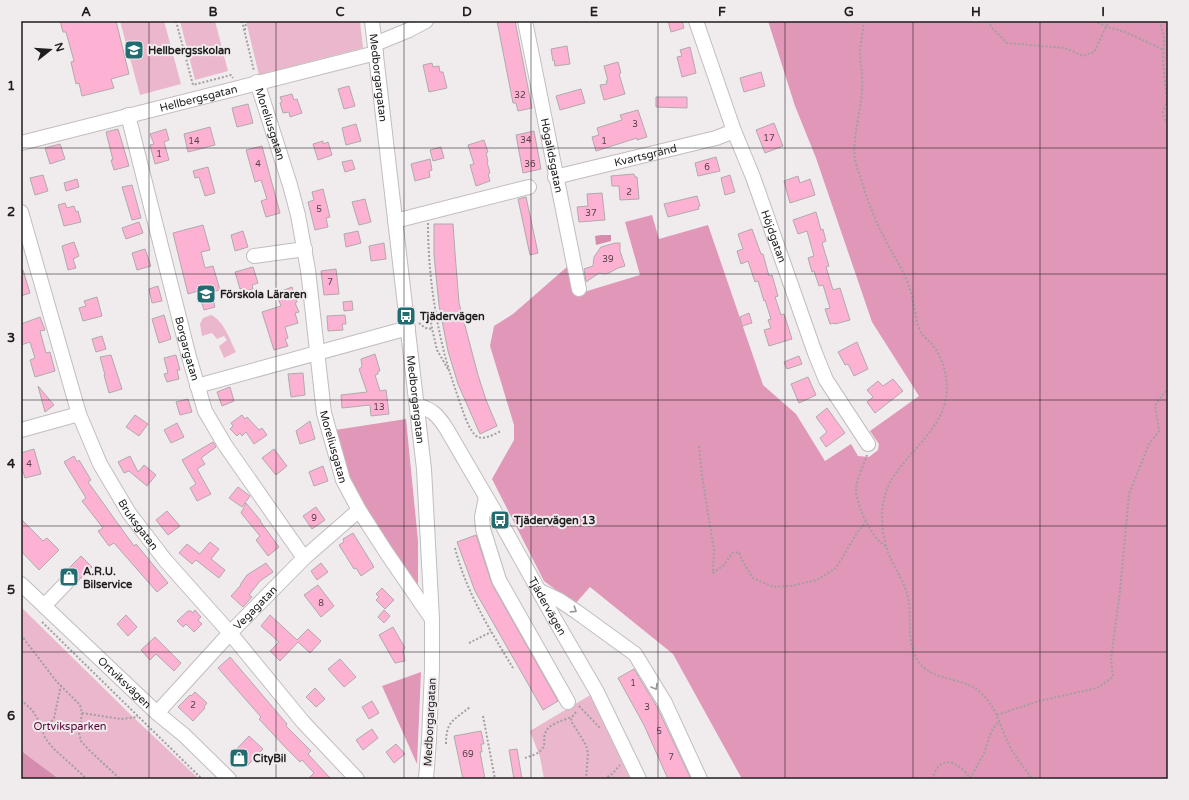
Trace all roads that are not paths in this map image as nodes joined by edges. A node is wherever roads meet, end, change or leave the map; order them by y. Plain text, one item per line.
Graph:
1 (372, 21) edge
2 (426, 21) edge
3 (525, 21) edge
4 (696, 21) edge
5 (375, 48) junction
6 (257, 82) junction
7 (128, 115) junction
8 (734, 131) junction
9 (21, 143) edge
10 (555, 177) junction
11 (529, 187) dead end
12 (21, 212) edge
13 (395, 221) junction
14 (305, 249) junction
15 (254, 256) dead end
16 (579, 289) dead end
17 (411, 324) junction
18 (316, 353) junction
19 (197, 386) junction
20 (417, 405) junction
21 (79, 414) junction
22 (21, 430) edge
23 (868, 444) road end
24 (486, 496) junction
25 (359, 510) junction
26 (304, 558) junction
27 (66, 582) dead end
28 (21, 584) edge
29 (540, 591) junction
30 (41, 613) junction
31 (432, 619) junction
32 (230, 633) junction
33 (573, 704) road end
34 (157, 712) junction
35 (229, 779) edge
36 (356, 779) edge
37 (426, 779) edge
38 (640, 779) edge
39 (700, 779) edge

1 - 5 street, Medborgargatan
2 - 5 street, Hellbergsgatan
3 - 10 street, Högalidsgatan
4 - 8 street, Höjdgatan
5 - 6 street, Hellbergsgatan
5 - 13 street, Medborgargatan
6 - 7 street, Hellbergsgatan
6 - 14 street, Moreliusgatan
7 - 9 street, Hellbergsgatan
7 - 19 street, Borgargatan
8 - 10 street, Kvartsgränd
8 - 23 street, Höjdgatan
10 - 16 street, Högalidsgatan
11 - 13 street
12 - 21 street, Bruksgatan
13 - 17 street, Medborgargatan
14 - 15 street
14 - 18 street, Moreliusgatan
17 - 18 street
17 - 20 street, Medborgargatan
18 - 19 street
18 - 25 street, Moreliusgatan
19 - 26 street, Borgargatan
20 - 24 street, Tjädervägen
20 - 31 street, Medborgargatan
21 - 22 street
21 - 32 street, Bruksgatan
24 - 29 street, Tjädervägen
24 - 33 street
25 - 26 street, Vegagatan
25 - 31 street, Moreliusgatan
26 - 32 street, Vegagatan
27 - 30 street
28 - 30 street, Ortviksvägen
29 - 38 street, Tjädervägen
29 -> 39 street
30 - 34 street, Ortviksvägen
31 - 37 street, Medborgargatan
32 - 34 street, Vegagatan
32 - 36 street, Bruksgatan
34 - 35 street, Ortviksvägen

